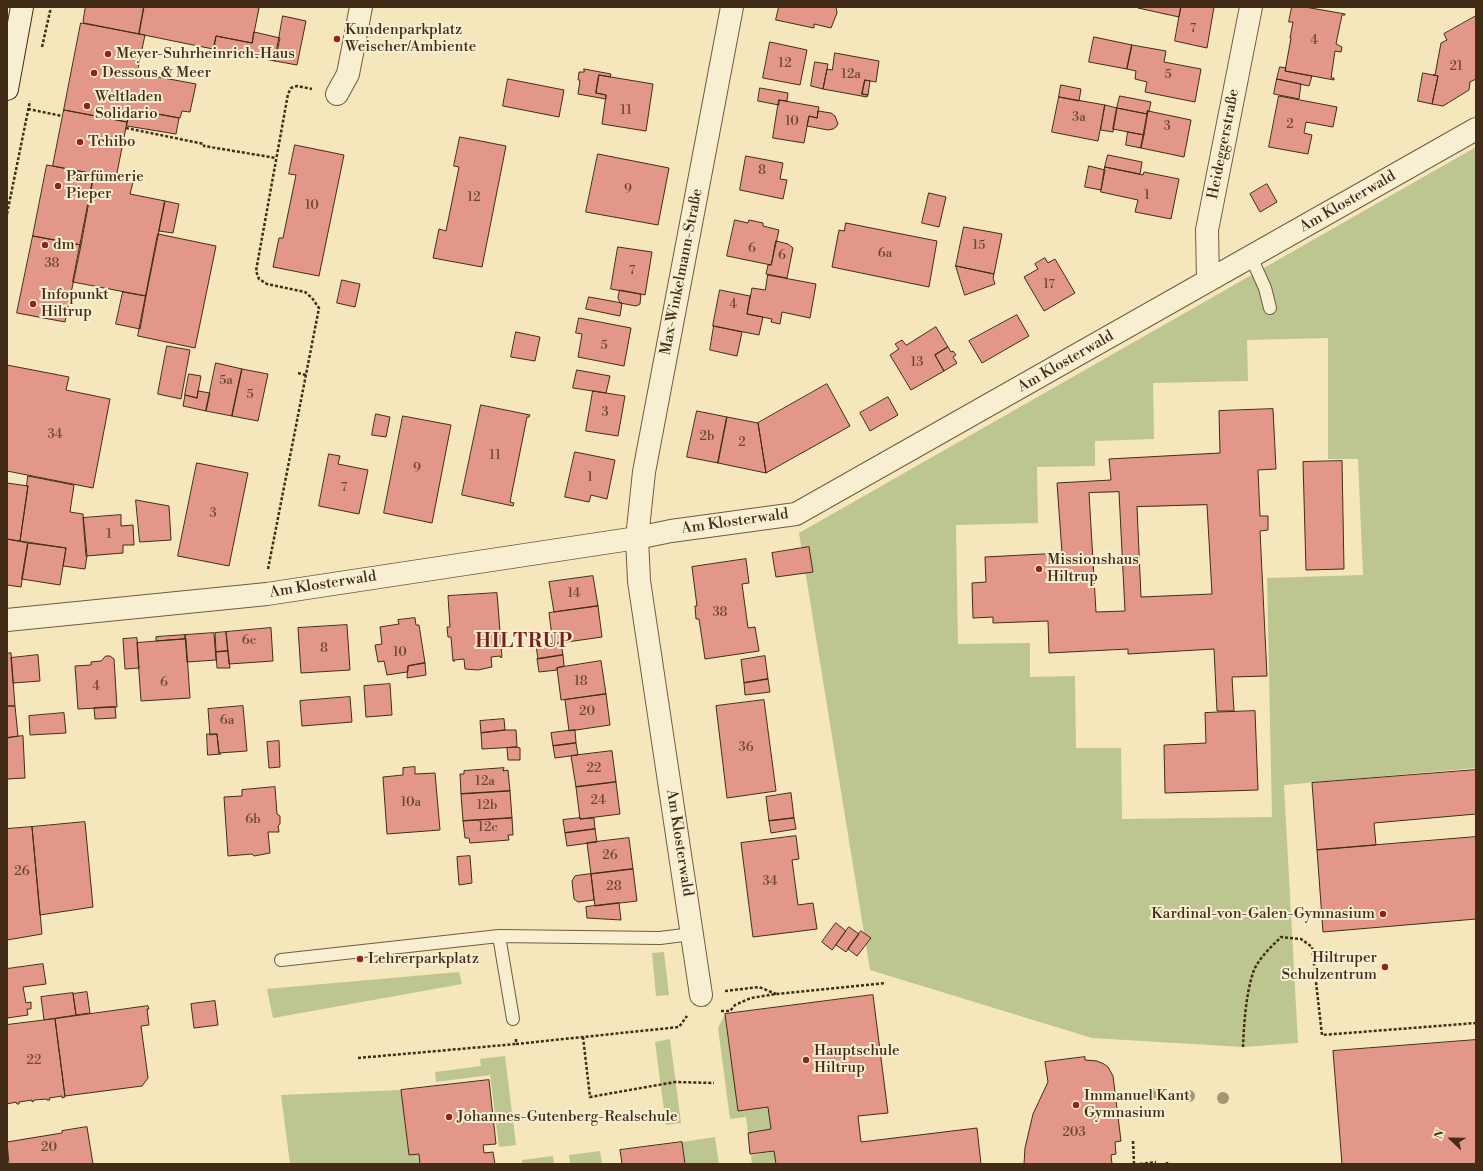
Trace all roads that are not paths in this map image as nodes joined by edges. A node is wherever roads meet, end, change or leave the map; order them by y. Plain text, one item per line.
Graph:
1 (361, 7) edge
2 (732, 7) edge
3 (1251, 7) edge
4 (16, 16) edge
5 (7, 89) edge
6 (337, 94) road end
7 (1476, 129) edge
8 (1251, 257) junction
9 (1208, 281) junction
10 (1270, 308) dead end
11 (637, 538) junction
12 (7, 620) edge
13 (692, 934) junction
14 (499, 936) junction
15 (281, 960) dead end
16 (701, 995) road end
17 (513, 1019) road end

1 - 6 street
2 - 11 street, Max-Winkelmann-Straße
3 - 9 street, Heideggerstraße
4 - 5 street
7 - 8 street, Am Klosterwald
8 - 9 street, Am Klosterwald
8 - 10 lane
9 - 11 street, Am Klosterwald
11 - 12 street, Am Klosterwald
11 - 13 street, Am Klosterwald
13 - 14 lane
13 - 16 street, Am Klosterwald
14 - 15 lane
14 - 17 lane

